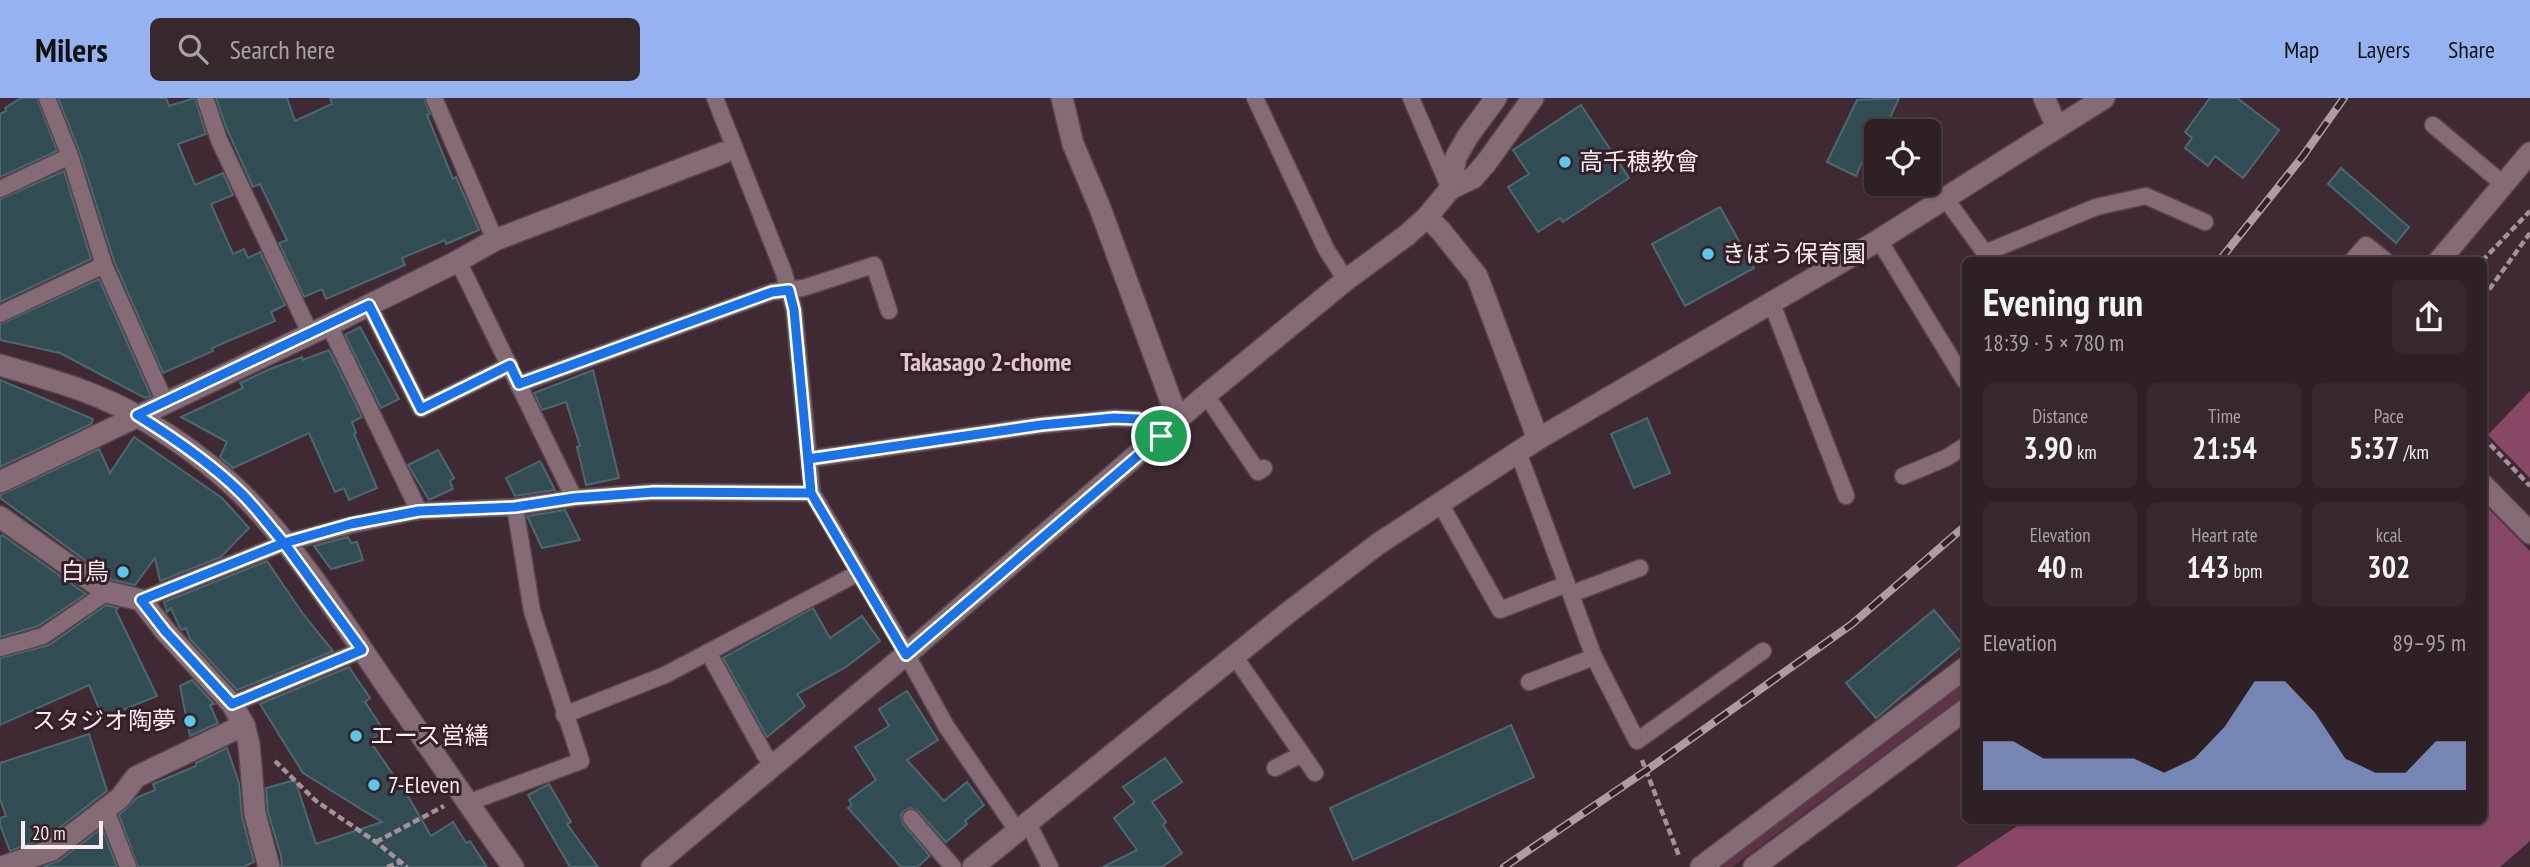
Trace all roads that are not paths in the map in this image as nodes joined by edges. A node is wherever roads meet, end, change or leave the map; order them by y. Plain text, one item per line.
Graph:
1 (47, 98) edge
2 (205, 98) edge
3 (435, 98) edge
4 (715, 98) edge
5 (1062, 98) edge
6 (1255, 98) edge
7 (1411, 98) edge
8 (1496, 98) edge
9 (1533, 98) edge
10 (2044, 98) edge
11 (2104, 98) edge
12 (2433, 125) dead end
13 (2057, 127) junction
14 (728, 150) junction
15 (2530, 153) edge
16 (70, 156) junction
17 (2503, 184) junction
18 (1450, 189) junction
19 (0, 190) edge
20 (1945, 198) junction
21 (1427, 217) junction
22 (2205, 222) dead end
23 (495, 240) junction
24 (1879, 240) junction
25 (2356, 257) edge
26 (2381, 257) edge
27 (2442, 257) edge
28 (458, 261) junction
29 (104, 265) junction
30 (1346, 280) junction
31 (789, 290) junction
32 (1772, 304) junction
33 (369, 305) junction
34 (889, 311) dead end
35 (0, 314) edge
36 (320, 329) junction
37 (0, 365) edge
38 (510, 365) junction
39 (1962, 376) edge
40 (519, 384) junction
41 (1206, 395) junction
42 (165, 402) junction
43 (137, 415) junction
44 (1178, 421) junction
45 (1161, 436) junction
46 (1538, 439) junction
47 (1962, 448) edge
48 (1518, 452) junction
49 (808, 459) junction
50 (1264, 468) dead end
51 (1903, 476) dead end
52 (0, 482) edge
53 (2487, 489) edge
54 (811, 493) junction
55 (1846, 496) dead end
56 (574, 498) junction
57 (1440, 503) junction
58 (515, 507) junction
59 (419, 511) junction
60 (0, 516) edge
61 (2530, 533) edge
62 (284, 543) junction
63 (1640, 568) dead end
64 (858, 573) junction
65 (1569, 589) junction
66 (107, 592) junction
67 (141, 600) junction
68 (0, 648) edge
69 (362, 650) junction
70 (1763, 651) dead end
71 (708, 652) junction
72 (906, 655) junction
73 (1235, 657) junction
74 (1594, 657) junction
75 (1962, 670) edge
76 (1529, 682) dead end
77 (232, 704) junction
78 (1962, 712) edge
79 (564, 715) junction
80 (247, 735) junction
81 (1302, 754) junction
82 (775, 765) junction
83 (1275, 768) dead end
84 (1315, 773) dead end
85 (465, 799) junction
86 (106, 810) junction
87 (911, 818) dead end
88 (1023, 828) junction
89 (1, 866) edge
90 (128, 867) edge
91 (269, 867) edge
92 (513, 867) edge
93 (652, 867) edge
94 (953, 867) edge
95 (973, 867) edge
96 (1051, 867) edge
97 (1701, 867) edge
98 (1754, 867) edge

1 - 16 lane
2 - 36 lane
3 - 23 lane
4 - 14 lane
5 - 44 street
6 - 30 lane
7 - 18 lane
8 - 18 street
9 - 18 street
10 - 13 street
11 - 13 street
12 - 17 lane
13 - 20 street
14 - 23 street
14 - 31 lane
15 - 17 street
16 - 19 lane
16 - 29 lane
17 - 27 street
18 - 21 street
20 - 22 lane
20 - 24 street
21 - 30 street
21 - 46 street
23 - 28 street
24 - 32 street
24 - 39 lane
25 - 26 lane
28 - 33 street
28 - 38 lane
29 - 35 lane
29 - 42 lane
30 - 41 street
31 - 34 lane
31 - 40 lane
31 - 49 lane
32 - 46 street
32 - 55 lane
33 - 36 street
33 - 38 lane
36 - 42 street
36 - 59 lane
37 - 43 street
38 - 40 lane
40 - 56 lane
41 - 44 street
41 - 50 lane
42 - 43 street
43 - 52 street
43 - 62 street
44 - 45 street
45 - 49 lane
45 - 72 street
46 - 48 street
47 - 51 lane
48 - 57 street
48 - 65 lane
49 - 54 lane
53 - 61 street
54 - 56 lane
54 - 64 lane
56 - 58 lane
57 - 65 lane
57 - 73 street
58 - 59 lane
58 - 79 lane
59 - 62 lane
60 - 66 street
62 - 67 lane
62 - 69 street
63 - 65 lane
64 - 71 lane
64 - 72 lane
65 - 74 lane
66 - 67 street
66 - 68 lane
67 - 77 street
69 - 77 lane
69 - 85 street
70 - 74 lane
71 - 79 lane
71 - 82 lane
72 - 82 street
72 - 88 lane
73 - 81 lane
73 - 88 street
74 - 76 lane
75 - 97 street
77 - 80 street
78 - 98 street
79 - 85 lane
80 - 86 street
80 - 91 street
81 - 83 lane
81 - 84 lane
82 - 93 street
85 - 92 street
86 - 89 street
86 - 90 lane
87 - 94 lane
88 - 95 street
88 - 96 lane

